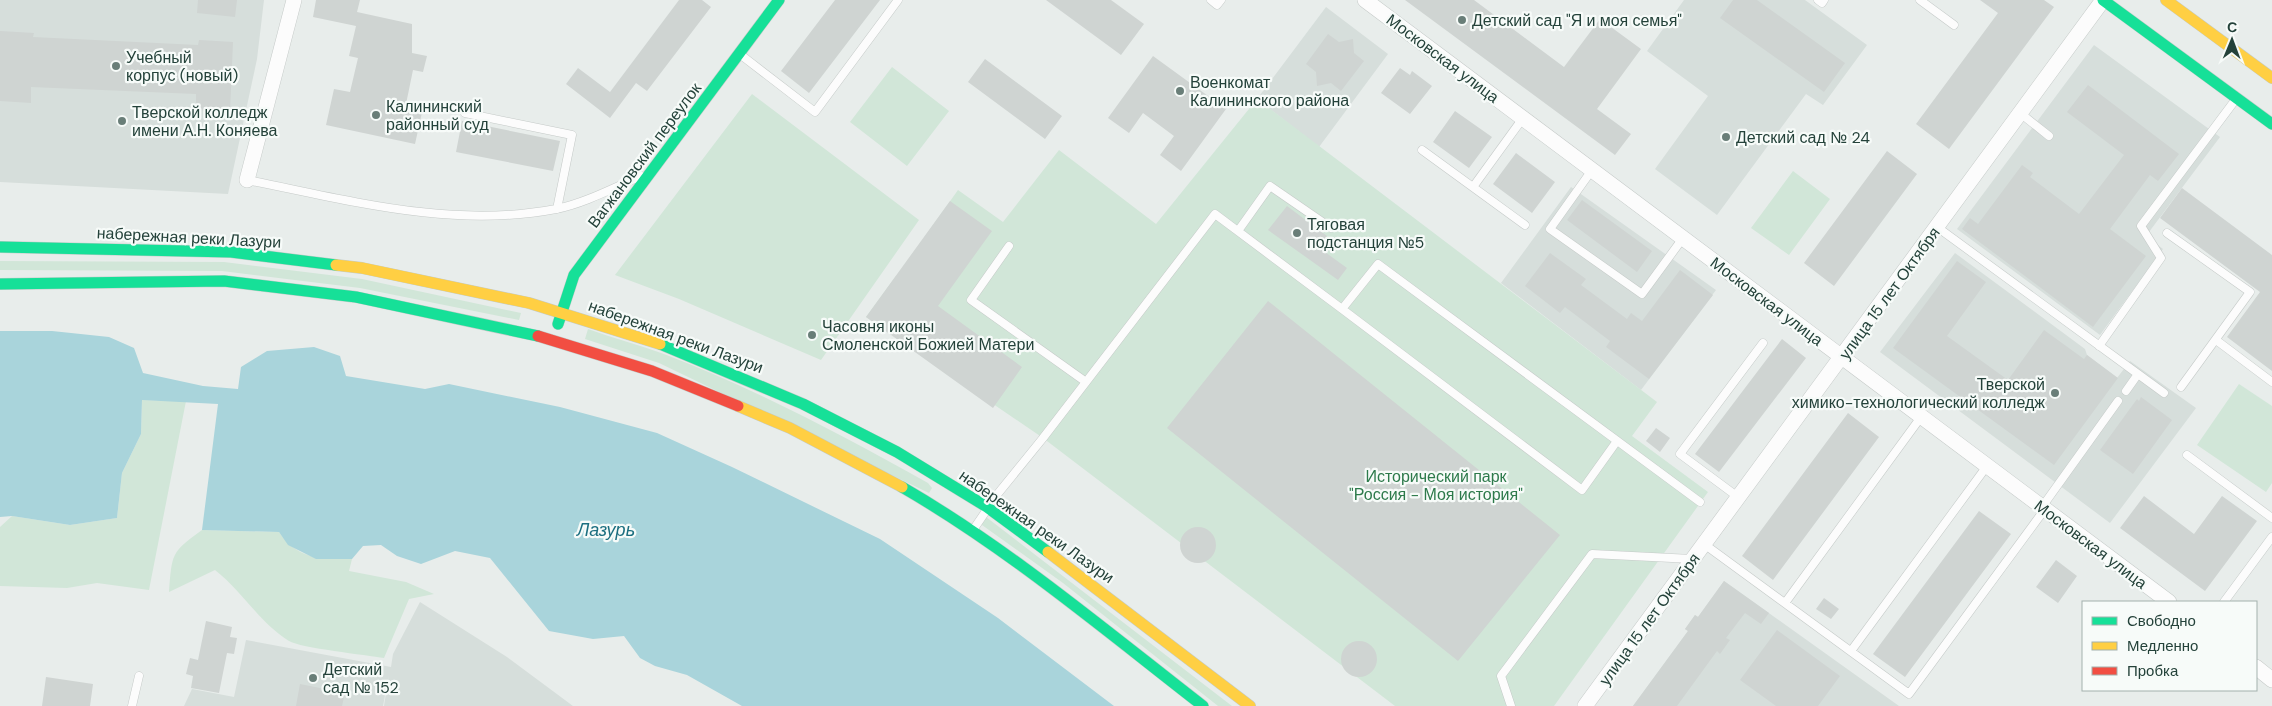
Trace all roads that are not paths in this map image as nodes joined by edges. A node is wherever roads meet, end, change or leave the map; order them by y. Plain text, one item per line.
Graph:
1 (294, 0) edge
2 (898, 0) edge
3 (1211, 0) edge
4 (1221, 0) edge
5 (1365, 0) edge
6 (1818, 0) edge
7 (1824, 0) edge
8 (1920, 0) edge
9 (2103, 0) edge
10 (2166, 0) edge
11 (776, 1) edge
12 (1954, 25) dead end
13 (739, 53) junction
14 (2272, 78) edge
15 (2236, 98) junction
16 (465, 113) dead end
17 (2020, 113) junction
18 (1523, 118) junction
19 (2272, 124) edge
20 (2049, 136) dead end
21 (1422, 150) dead end
22 (1592, 170) junction
23 (651, 172) junction
24 (247, 180) joint
25 (1473, 187) junction
26 (557, 209) junction
27 (1525, 225) dead end
28 (1937, 227) junction
29 (1331, 228) dead end
30 (1238, 231) junction
31 (2167, 233) dead end
32 (1683, 238) junction
33 (1009, 246) dead end
34 (0, 247) edge
35 (0, 284) edge
36 (1342, 309) junction
37 (562, 311) junction
38 (553, 338) junction
39 (2216, 340) junction
40 (1763, 343) dead end
41 (2099, 346) junction
42 (1841, 357) junction
43 (2138, 374) junction
44 (1086, 382) junction
45 (2272, 382) edge
46 (2181, 388) dead end
47 (2126, 391) dead end
48 (2164, 393) dead end
49 (2118, 400) dead end
50 (1922, 417) junction
51 (1617, 441) junction
52 (2187, 456) dead end
53 (1987, 466) junction
54 (1738, 497) junction
55 (1700, 502) dead end
56 (987, 507) junction
57 (2043, 508) junction
58 (2272, 518) edge
59 (973, 530) junction
60 (2272, 537) edge
61 (1704, 544) junction
62 (1692, 559) junction
63 (2168, 601) edge
64 (2225, 601) edge
65 (1785, 603) junction
66 (1851, 651) junction
67 (2257, 668) edge
68 (139, 676) dead end
69 (2272, 680) edge
70 (132, 706) edge
71 (1203, 706) edge
72 (1250, 706) edge
73 (1511, 706) edge
74 (1585, 706) edge

1 - 24 street
2 - 13 lane
3 - 4 lane
5 - 18 street, Московская улица
6 - 7 lane
8 - 12 lane
9 - 15 main road
9 - 17 street, улица 15 лет Октября
10 - 14 main road
11 - 13 main road, Вагжановский переулок
13 - 23 main road, Вагжановский переулок
15 - 19 main road
15 - 41 lane
16 - 26 lane
17 - 20 lane
17 - 28 street, улица 15 лет Октября
18 - 22 street, Московская улица
18 - 25 lane
21 - 25 lane
22 - 32 street, Московская улица
22 - 32 lane
23 - 26 lane
23 - 37 main road, Вагжановский переулок
24 - 26 lane
25 - 27 lane
28 - 41 lane
28 - 42 street, улица 15 лет Октября
29 - 30 lane
30 - 36 lane
30 - 44 lane
31 - 39 lane
32 - 42 street, Московская улица
33 - 44 lane
34 - 37 main road, набережная реки Лазури
35 - 38 main road
36 - 51 lane
36 - 51 lane
37 - 38 main road, Вагжановский переулок
37 - 56 main road, набережная реки Лазури
38 - 59 main road
39 - 45 lane
39 - 46 lane
40 - 54 lane
41 - 43 lane
42 - 50 street, Московская улица
42 - 54 street, улица 15 лет Октября
43 - 47 lane
43 - 48 lane
44 - 56 lane
49 - 57 lane
50 - 53 street, Московская улица
50 - 65 lane
51 - 55 lane
52 - 58 lane
53 - 57 street, Московская улица
53 - 66 lane
54 - 61 street, улица 15 лет Октября
56 - 59 lane
56 - 72 main road, набережная реки Лазури
57 - 63 street, Московская улица
57 - 66 lane
59 - 71 main road
60 - 64 lane
61 - 62 street, улица 15 лет Октября
61 - 65 lane
62 - 73 lane
62 - 74 street, улица 15 лет Октября
65 - 66 lane
67 - 69 street
68 - 70 lane

